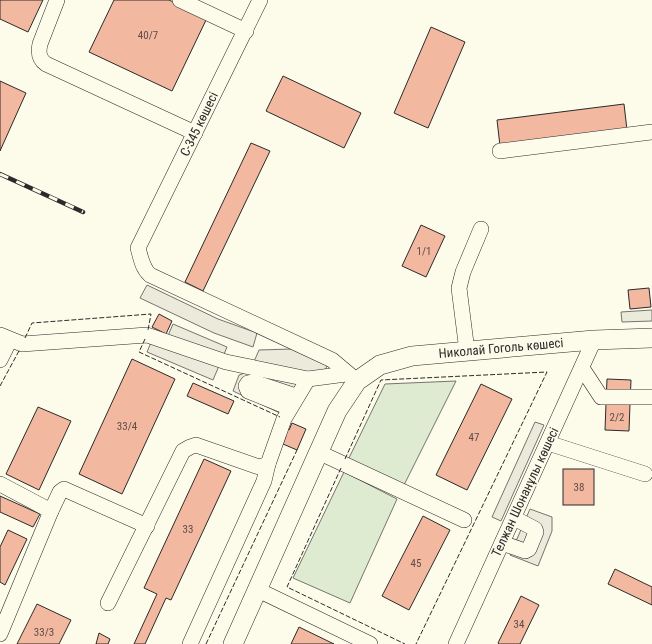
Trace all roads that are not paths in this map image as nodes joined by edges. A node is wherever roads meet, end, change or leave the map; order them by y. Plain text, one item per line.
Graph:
1 (57, 0) edge
2 (180, 0) edge
3 (260, 0) edge
4 (246, 31) junction
5 (652, 132) edge
6 (195, 133) junction
7 (500, 151) dead end
8 (481, 229) dead end
9 (5, 338) edge
10 (652, 338) edge
11 (594, 340) junction
12 (467, 351) junction
13 (0, 360) edge
14 (582, 368) junction
15 (352, 378) junction
16 (308, 379) junction
17 (652, 397) edge
18 (548, 443) junction
19 (318, 452) junction
20 (268, 464) junction
21 (644, 474) dead end
22 (0, 484) edge
23 (51, 511) junction
24 (514, 518) junction
25 (464, 520) dead end
26 (147, 526) junction
27 (502, 543) junction
28 (256, 589) junction
29 (108, 603) dead end
30 (0, 634) edge
31 (190, 644) edge
32 (233, 644) edge
33 (370, 644) edge
34 (456, 644) edge

1 - 6 street
2 - 4 street
3 - 4 street, С-345 көшесі
4 - 6 street, С-345 көшесі
5 - 7 street
6 - 15 street, С-345 көшесі
8 - 12 street
9 - 13 street
9 - 16 street
10 - 11 main road, Николай Гоголь көшесі
11 - 12 main road, Николай Гоголь көшесі
11 - 14 street, Телжан Шонанұлы көшесі
12 - 15 main road, Николай Гоголь көшесі
14 - 17 street
14 - 18 street, Телжан Шонанұлы көшесі
15 - 16 street
15 - 19 main road
16 - 20 street
18 - 21 street
18 - 24 street, Телжан Шонанұлы көшесі
19 - 25 street
19 - 28 main road
20 - 26 street
20 - 31 street
22 - 23 street
23 - 26 street
23 - 30 street
24 - 27 street, Телжан Шонанұлы көшесі
24 - 27 street
26 - 29 street
27 - 34 street, Телжан Шонанұлы көшесі
28 - 32 main road
28 - 33 street

